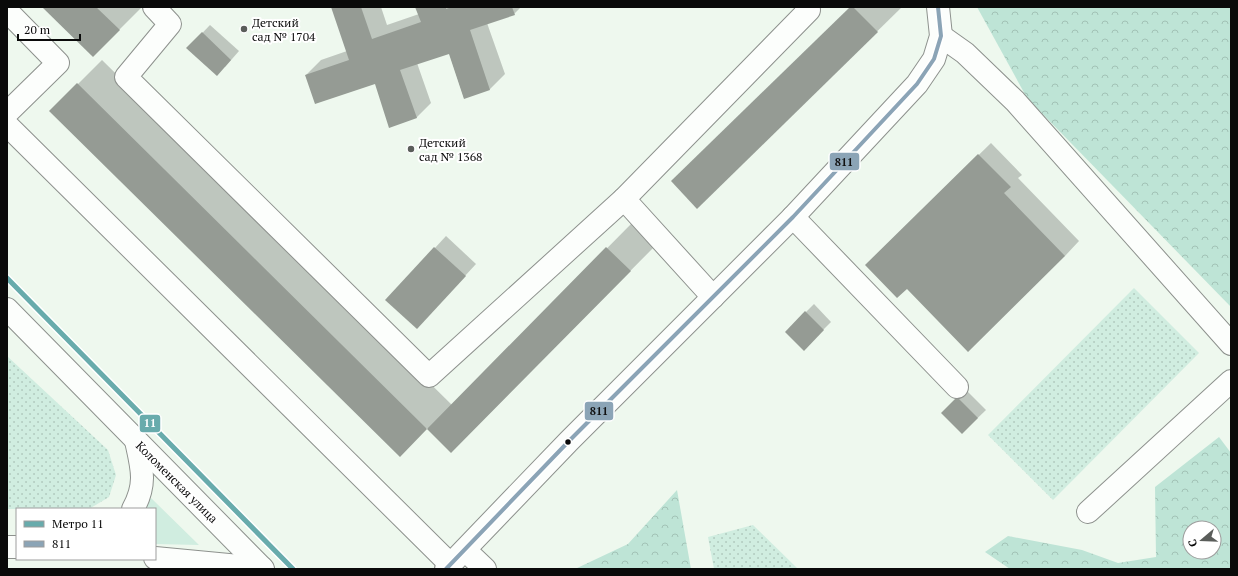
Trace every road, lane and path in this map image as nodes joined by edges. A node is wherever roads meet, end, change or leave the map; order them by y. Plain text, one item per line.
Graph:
1 (154, 7) edge
2 (806, 7) edge
3 (938, 7) edge
4 (7, 11) edge
5 (941, 36) junction
6 (7, 113) edge
7 (7, 125) edge
8 (624, 199) junction
9 (793, 217) junction
10 (713, 297) junction
11 (7, 309) edge
12 (1231, 344) edge
13 (1231, 382) edge
14 (957, 387) dead end
15 (136, 441) junction
16 (134, 508) edge
17 (1088, 512) dead end
18 (156, 558) edge
19 (454, 561) edge
20 (263, 569) edge
21 (485, 569) edge

1 - 8 street
2 - 8 street
3 - 5 street
4 - 6 street
5 - 9 street
5 - 12 street
7 - 19 street
8 - 10 street
9 - 10 street
9 - 14 street
10 - 19 street
11 - 15 street, Коломенская улица
13 - 17 street
15 - 16 street
15 - 20 street, Коломенская улица
18 - 20 street
19 - 21 street

